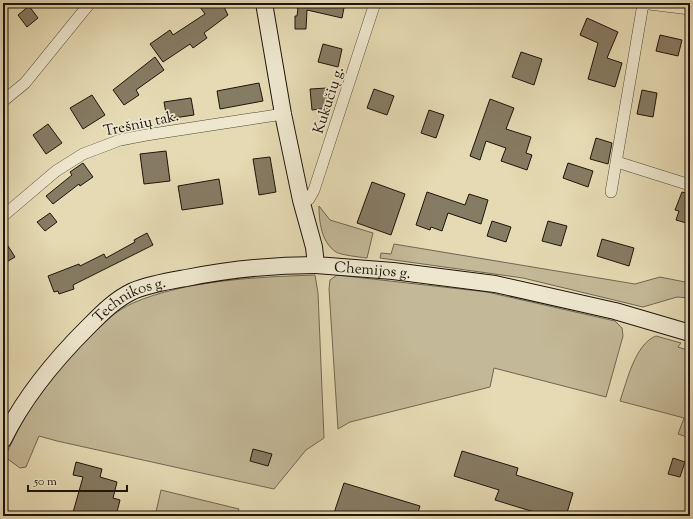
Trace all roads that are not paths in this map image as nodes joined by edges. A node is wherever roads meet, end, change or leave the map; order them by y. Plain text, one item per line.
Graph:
1 (90, 3) edge
2 (264, 3) edge
3 (374, 3) edge
4 (642, 3) edge
5 (690, 9) edge
6 (3, 101) edge
7 (283, 114) junction
8 (617, 162) junction
9 (690, 185) edge
10 (611, 192) dead end
11 (301, 200) junction
12 (3, 216) edge
13 (316, 265) junction
14 (690, 333) edge
15 (3, 440) edge

1 - 6 street
2 - 7 main road, Chemijos g.
3 - 11 street, Kukučių g.
4 - 5 street
4 - 8 street
7 - 11 main road, Chemijos g.
7 - 12 street, Trešnių tak.
8 - 9 street
8 - 10 street
11 - 13 main road, Chemijos g.
13 - 14 main road, Chemijos g.
13 - 15 main road, Technikos g.

